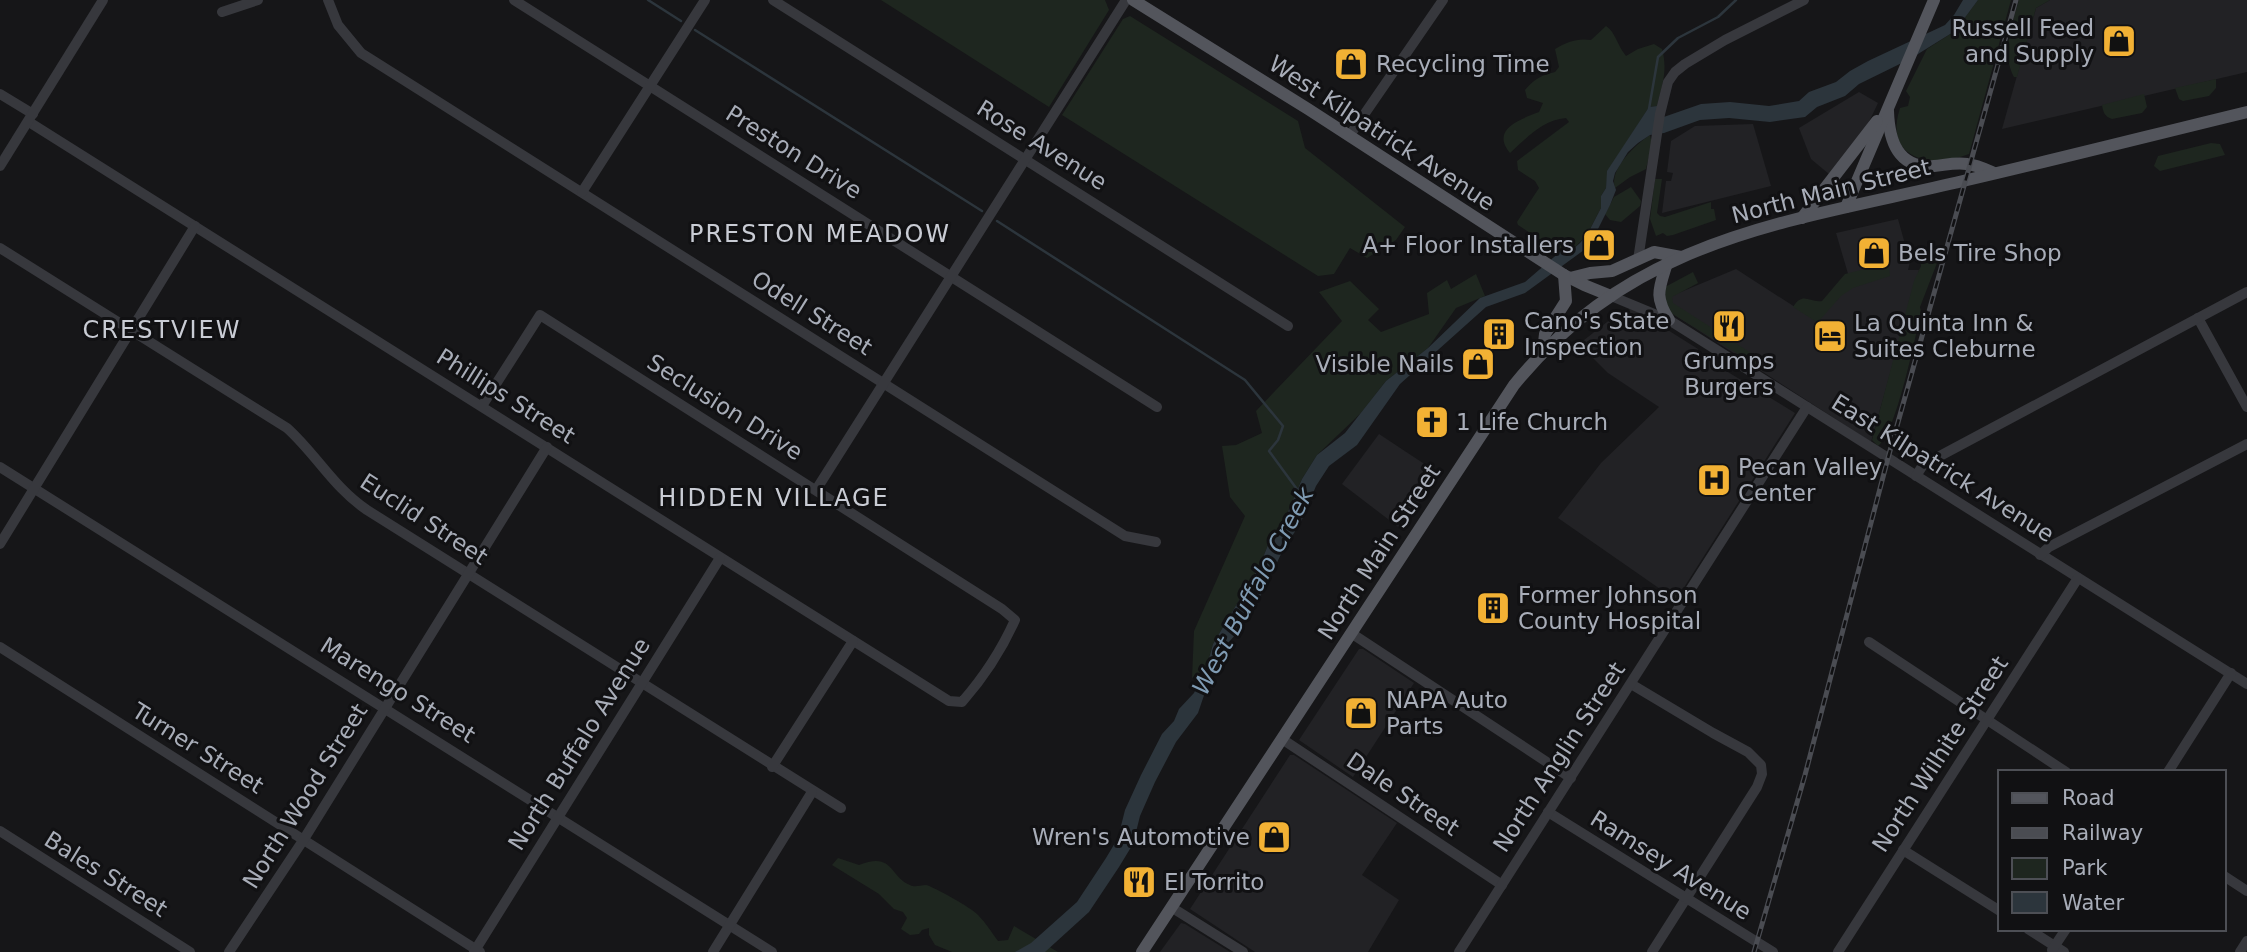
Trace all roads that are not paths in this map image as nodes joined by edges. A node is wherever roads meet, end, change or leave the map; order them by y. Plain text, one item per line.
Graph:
1 (103, 0) edge
2 (258, 0) edge
3 (328, 0) edge
4 (514, 0) edge
5 (705, 0) edge
6 (773, 0) edge
7 (1126, 0) edge
8 (1133, 0) edge
9 (1443, 0) edge
10 (1804, 0) edge
11 (1932, 3) edge
12 (222, 12) dead end
13 (650, 86) junction
14 (0, 94) edge
15 (1887, 107) junction
16 (2247, 112) edge
17 (31, 118) junction
18 (1350, 135) junction
19 (1025, 160) junction
20 (0, 166) edge
21 (1994, 173) junction
22 (582, 192) junction
23 (1846, 207) junction
24 (1801, 218) junction
25 (195, 226) junction
26 (0, 248) edge
27 (1681, 257) junction
28 (1638, 260) junction
29 (1667, 263) junction
30 (952, 275) junction
31 (1567, 276) junction
32 (2247, 292) edge
33 (1611, 296) junction
34 (2198, 318) junction
35 (1669, 320) junction
36 (1288, 326) dead end
37 (131, 330) junction
38 (1543, 352) junction
39 (883, 382) junction
40 (482, 406) junction
41 (1157, 407) dead end
42 (1807, 407) junction
43 (2247, 407) edge
44 (2247, 444) edge
45 (547, 447) junction
46 (0, 467) edge
47 (1916, 476) junction
48 (35, 489) junction
49 (816, 490) junction
50 (1156, 542) dead end
51 (0, 544) edge
52 (2040, 555) junction
53 (720, 558) junction
54 (469, 574) junction
55 (2078, 578) junction
56 (1351, 633) junction
57 (853, 641) junction
58 (1869, 642) dead end
59 (0, 648) edge
60 (2231, 673) junction
61 (642, 683) junction
62 (1632, 684) junction
63 (2247, 684) edge
64 (962, 702) joint
65 (386, 708) junction
66 (1987, 721) junction
67 (1282, 739) junction
68 (772, 767) junction
69 (2063, 770) edge
70 (2169, 770) edge
71 (1571, 778) junction
72 (812, 792) junction
73 (841, 808) dead end
74 (1548, 812) junction
75 (559, 816) junction
76 (0, 831) edge
77 (304, 839) junction
78 (1903, 850) junction
79 (2226, 877) edge
80 (1502, 885) junction
81 (2247, 891) edge
82 (1686, 900) junction
83 (1171, 907) junction
84 (1998, 910) edge
85 (730, 926) junction
86 (2031, 931) edge
87 (2065, 931) edge
88 (2247, 941) edge
89 (2057, 950) edge
90 (477, 951) edge
91 (190, 952) edge
92 (229, 952) edge
93 (713, 952) edge
94 (772, 952) edge
95 (1142, 952) edge
96 (1243, 952) edge
97 (1459, 952) edge
98 (1652, 952) edge
99 (1773, 952) edge
100 (1838, 952) edge
101 (2240, 952) edge

1 - 17 street
2 - 12 street
3 - 22 street, Odell Street
4 - 13 street, Preston Drive
5 - 13 street
6 - 19 street, Rose Avenue
7 - 19 street
8 - 18 main road, West Kilpatrick Avenue
9 - 18 street
10 - 28 street
11 - 15 main road
13 - 22 street
13 - 30 street, Preston Drive
14 - 17 street, Phillips Street
15 - 21 main road
15 - 23 main road
15 - 24 main road
16 - 21 main road, North Main Street
17 - 20 street
17 - 25 street, Phillips Street
18 - 31 main road, West Kilpatrick Avenue
19 - 30 street
19 - 36 street, Rose Avenue
21 - 23 main road, North Main Street
22 - 39 street, Odell Street
23 - 24 main road, North Main Street
24 - 27 main road, North Main Street
25 - 37 street
25 - 40 street, Phillips Street
26 - 37 street, Euclid Street
27 - 28 main road
27 - 29 main road, North Main Street
28 - 31 main road
29 - 33 main road, North Main Street
29 - 35 main road
30 - 39 street
30 - 41 street, Preston Drive
31 - 33 main road, West Kilpatrick Avenue
31 - 38 main road
32 - 34 street
33 - 35 street, East Kilpatrick Avenue
33 - 38 main road, North Main Street
34 - 43 street
34 - 47 street
35 - 42 street, East Kilpatrick Avenue
37 - 48 street
37 - 54 street, Euclid Street
38 - 56 main road, North Main Street
39 - 49 street
39 - 50 street, Odell Street
40 - 45 street, Phillips Street
40 - 49 street, Seclusion Drive
42 - 47 street, East Kilpatrick Avenue
42 - 62 street, North Anglin Street
44 - 52 street
45 - 53 street, Phillips Street
45 - 54 street, North Wood Street
46 - 48 street, Marengo Street
47 - 52 street, East Kilpatrick Avenue
48 - 51 street
48 - 65 street, Marengo Street
49 - 64 street, Seclusion Drive
52 - 55 street, East Kilpatrick Avenue
53 - 57 street, Phillips Street
53 - 61 street, North Buffalo Avenue
54 - 61 street, Euclid Street
54 - 65 street, North Wood Street
55 - 60 street, East Kilpatrick Avenue
55 - 66 street, North Wilhite Street
56 - 67 main road, North Main Street
56 - 71 street
57 - 64 street, Phillips Street
57 - 68 street
58 - 66 street
59 - 77 street, Turner Street
60 - 63 street, East Kilpatrick Avenue
60 - 70 street
61 - 68 street, Euclid Street
61 - 75 street, North Buffalo Avenue
62 - 71 street, North Anglin Street
62 - 82 street
65 - 75 street, Marengo Street
65 - 77 street, North Wood Street
66 - 69 street
66 - 78 street, North Wilhite Street
67 - 80 street, Dale Street
67 - 83 main road, North Main Street
68 - 72 street, Euclid Street
71 - 74 street, North Anglin Street
72 - 73 street, Euclid Street
72 - 85 street
74 - 80 street, North Anglin Street
74 - 82 street, Ramsey Avenue
75 - 85 street, Marengo Street
75 - 90 street, North Buffalo Avenue
76 - 91 street, Bales Street
77 - 90 street, Turner Street
77 - 92 street, North Wood Street
78 - 84 street
78 - 100 street, North Wilhite Street
79 - 81 street
80 - 97 street, North Anglin Street
82 - 98 street
82 - 99 street, Ramsey Avenue
83 - 95 main road, North Main Street
83 - 96 street
85 - 93 street
85 - 94 street, Marengo Street
86 - 89 street
87 - 89 street
88 - 101 street

